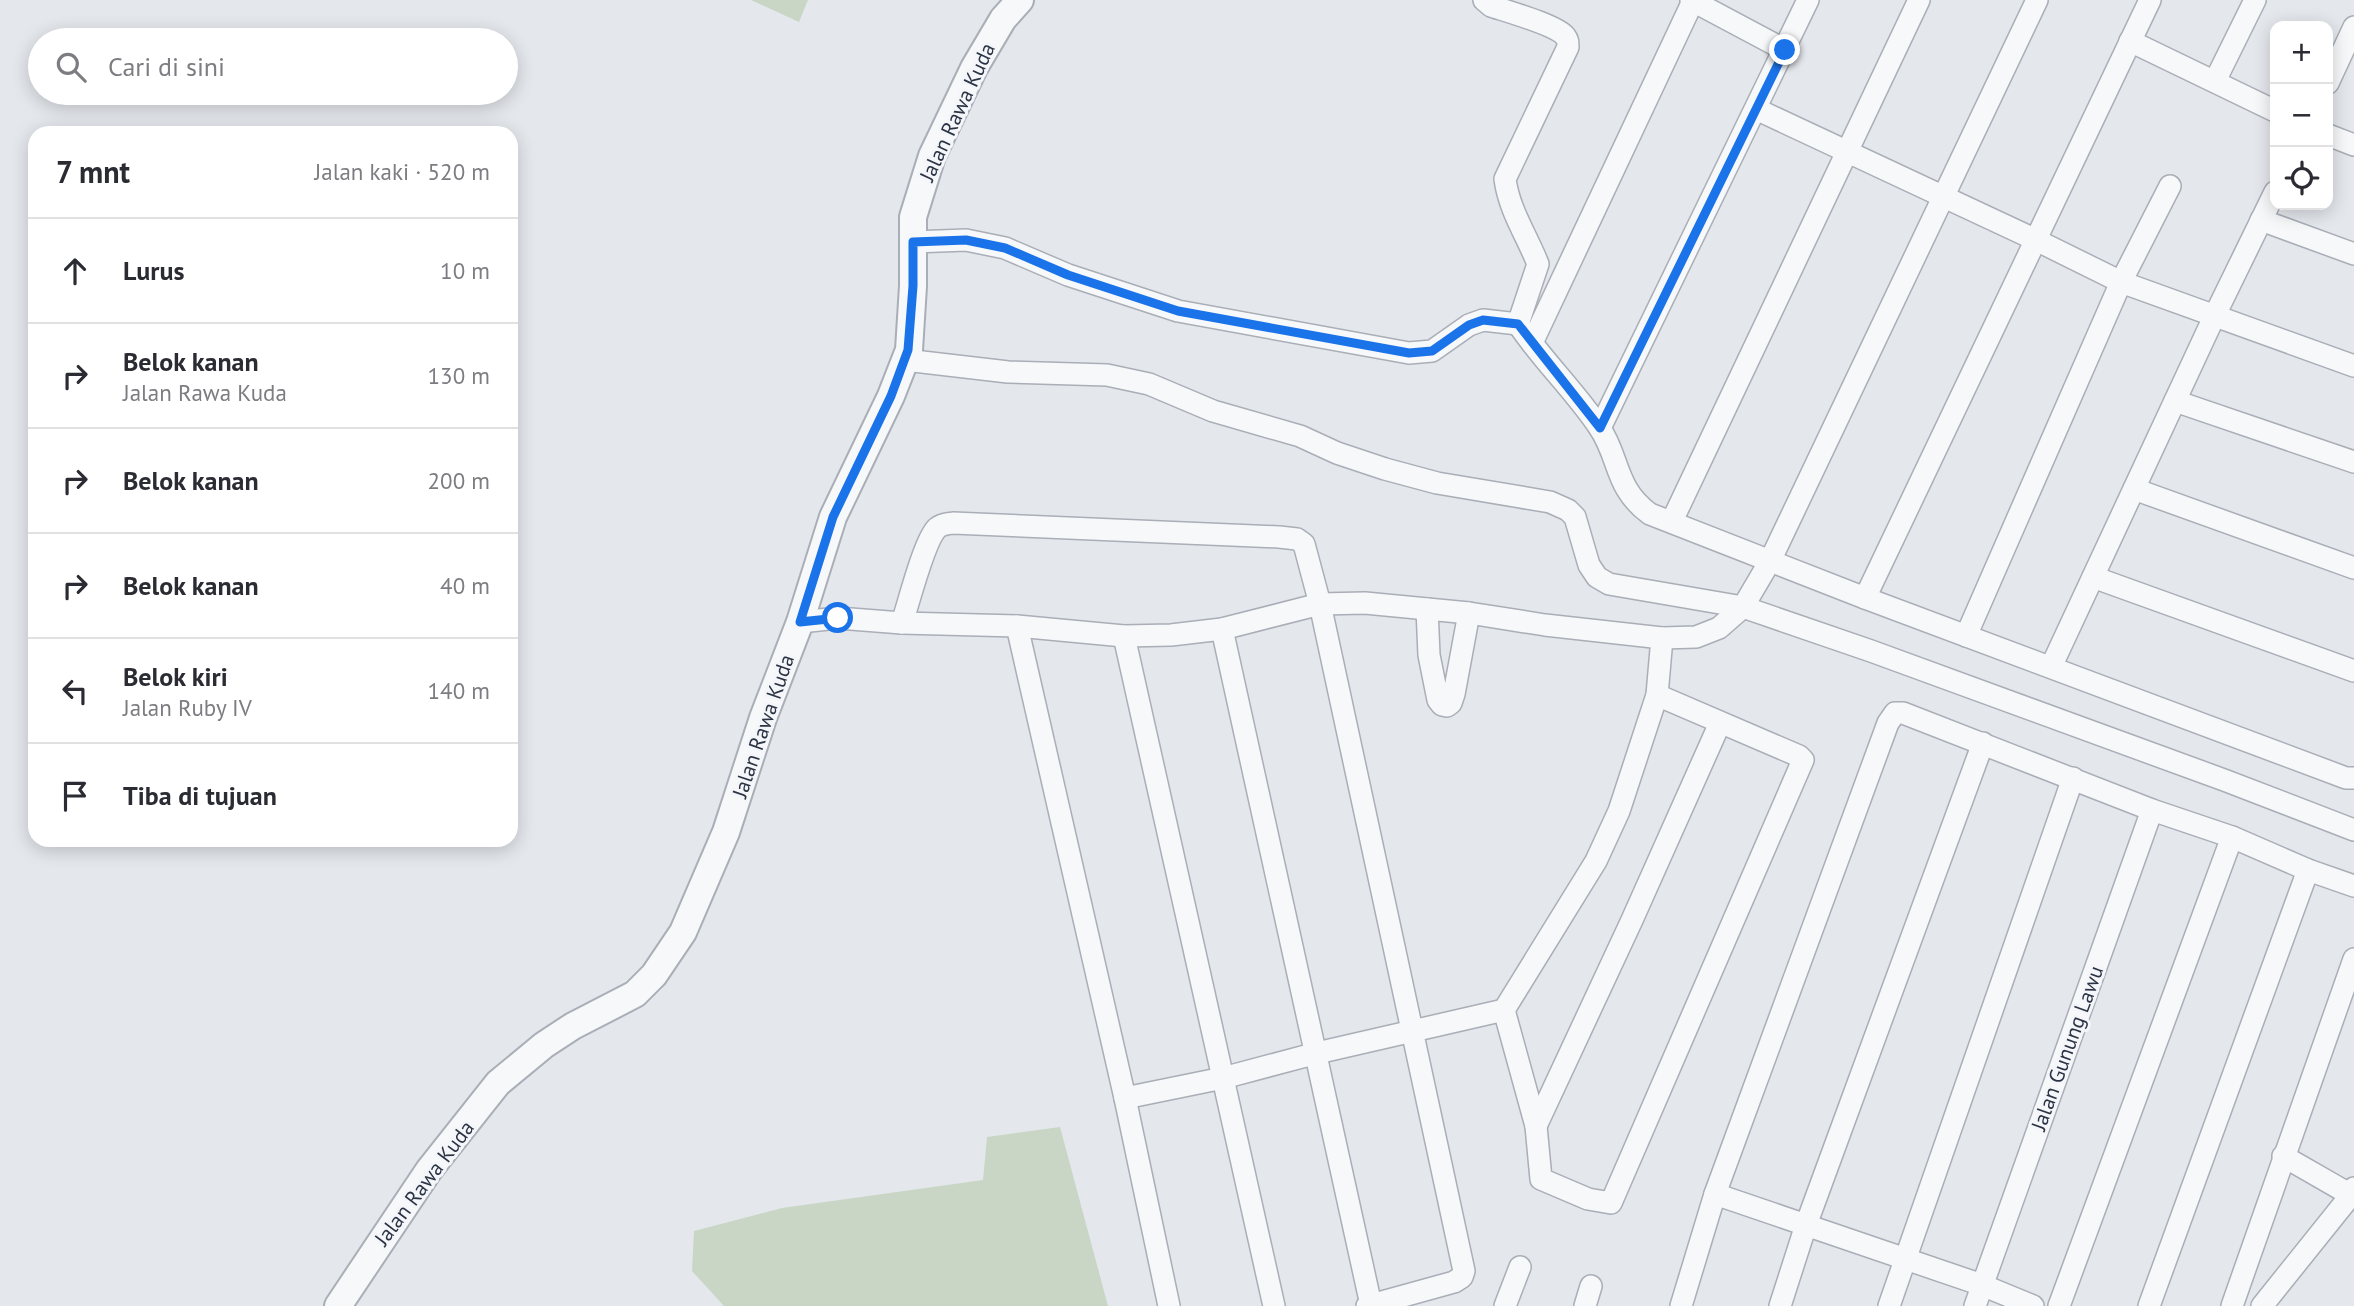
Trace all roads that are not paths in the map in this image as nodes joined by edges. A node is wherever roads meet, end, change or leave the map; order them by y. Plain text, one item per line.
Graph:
1 (1020, 0) edge
2 (1484, 0) edge
3 (1692, 0) edge
4 (1808, 0) edge
5 (1919, 0) edge
6 (2037, 0) edge
7 (2150, 0) edge
8 (2255, 0) edge
9 (2354, 27) edge
10 (2130, 41) junction
11 (1785, 50) junction
12 (2333, 72) edge
13 (2215, 81) junction
14 (2270, 108) edge
15 (1756, 109) junction
16 (2333, 137) edge
17 (2354, 145) edge
18 (1845, 152) junction
19 (2170, 186) dead end
20 (1943, 198) junction
21 (2270, 202) edge
22 (2261, 220) junction
23 (2034, 239) junction
24 (913, 242) junction
25 (2354, 254) edge
26 (2122, 282) junction
27 (2214, 317) junction
28 (1518, 324) junction
29 (1532, 343) junction
30 (905, 360) junction
31 (2354, 366) edge
32 (2175, 401) junction
33 (1600, 428) junction
34 (2354, 462) edge
35 (2134, 489) junction
36 (1672, 521) junction
37 (1770, 561) junction
38 (2354, 568) edge
39 (2093, 577) junction
40 (1865, 598) junction
41 (1320, 604) junction
42 (1743, 607) junction
43 (1427, 610) junction
44 (1469, 613) junction
45 (800, 622) junction
46 (902, 623) junction
47 (1017, 626) junction
48 (1222, 629) junction
49 (1124, 636) junction
50 (1966, 636) junction
51 (1661, 638) junction
52 (2051, 667) junction
53 (2354, 671) edge
54 (1657, 695) junction
55 (1720, 723) junction
56 (1983, 743) junction
57 (2073, 778) junction
58 (2354, 778) edge
59 (2152, 810) junction
60 (2354, 830) edge
61 (2232, 837) junction
62 (2308, 870) junction
63 (2354, 886) edge
64 (2354, 959) edge
65 (1504, 1010) junction
66 (1412, 1033) junction
67 (1317, 1053) junction
68 (1223, 1078) junction
69 (1125, 1098) junction
70 (1535, 1126) junction
71 (2283, 1156) junction
72 (2353, 1192) edge
73 (1716, 1195) junction
74 (1806, 1225) junction
75 (1904, 1260) junction
76 (1520, 1268) dead end
77 (1982, 1285) junction
78 (1369, 1305) edge
79 (338, 1306) edge
80 (1169, 1306) edge
81 (1274, 1306) edge
82 (1505, 1306) edge
83 (1681, 1306) edge
84 (1780, 1306) edge
85 (1889, 1306) edge
86 (1975, 1306) edge
87 (2033, 1306) edge
88 (2059, 1306) edge
89 (2149, 1306) edge
90 (2232, 1306) edge
91 (2262, 1306) edge

1 - 24 street, Jalan Rawa Kuda
2 - 28 street
3 - 11 street
3 - 29 street
4 - 11 street
5 - 18 street
6 - 20 street
7 - 10 street
8 - 13 street
9 - 12 street
10 - 13 street
10 - 23 street
11 - 15 street
13 - 14 street
15 - 18 street
15 - 33 street
16 - 17 street
18 - 20 street
18 - 36 street
19 - 26 street
20 - 23 street
20 - 37 street
21 - 22 street
22 - 25 street
22 - 27 street
23 - 26 street
23 - 40 street
24 - 28 street
24 - 30 street, Jalan Rawa Kuda
26 - 27 street
26 - 50 street
27 - 31 street
27 - 32 street
28 - 29 street
29 - 33 street
30 - 42 street
30 - 45 street, Jalan Rawa Kuda
32 - 34 street
32 - 35 street
33 - 36 street
35 - 38 street
35 - 39 street
36 - 37 street
37 - 40 street
37 - 42 street
39 - 52 street
39 - 53 street
40 - 50 street
41 - 43 street
41 - 46 street
41 - 48 street
41 - 66 street
42 - 51 street
42 - 60 street
43 - 44 street
43 - 44 street
44 - 51 street
45 - 46 street
45 - 79 street, Jalan Rawa Kuda
46 - 47 street
47 - 49 street
47 - 69 street
48 - 49 street
48 - 67 street
49 - 68 street
50 - 52 street
51 - 54 street
52 - 58 street
54 - 55 street
54 - 65 street
55 - 70 street
55 - 70 street
56 - 57 street
56 - 73 street
56 - 74 street
57 - 59 street
57 - 75 street
59 - 61 street
59 - 77 street, Jalan Gunung Lawu
61 - 62 street
61 - 88 street
62 - 63 street
62 - 89 street
64 - 71 street
65 - 66 street
65 - 70 street
66 - 67 street
66 - 78 street
67 - 68 street
67 - 78 street
68 - 69 street
68 - 81 street
69 - 80 street
71 - 72 street
71 - 90 street
72 - 91 street
73 - 74 street
73 - 83 street
74 - 75 street
74 - 84 street
75 - 77 street
75 - 85 street
76 - 82 street
77 - 86 street, Jalan Gunung Lawu
77 - 87 street

